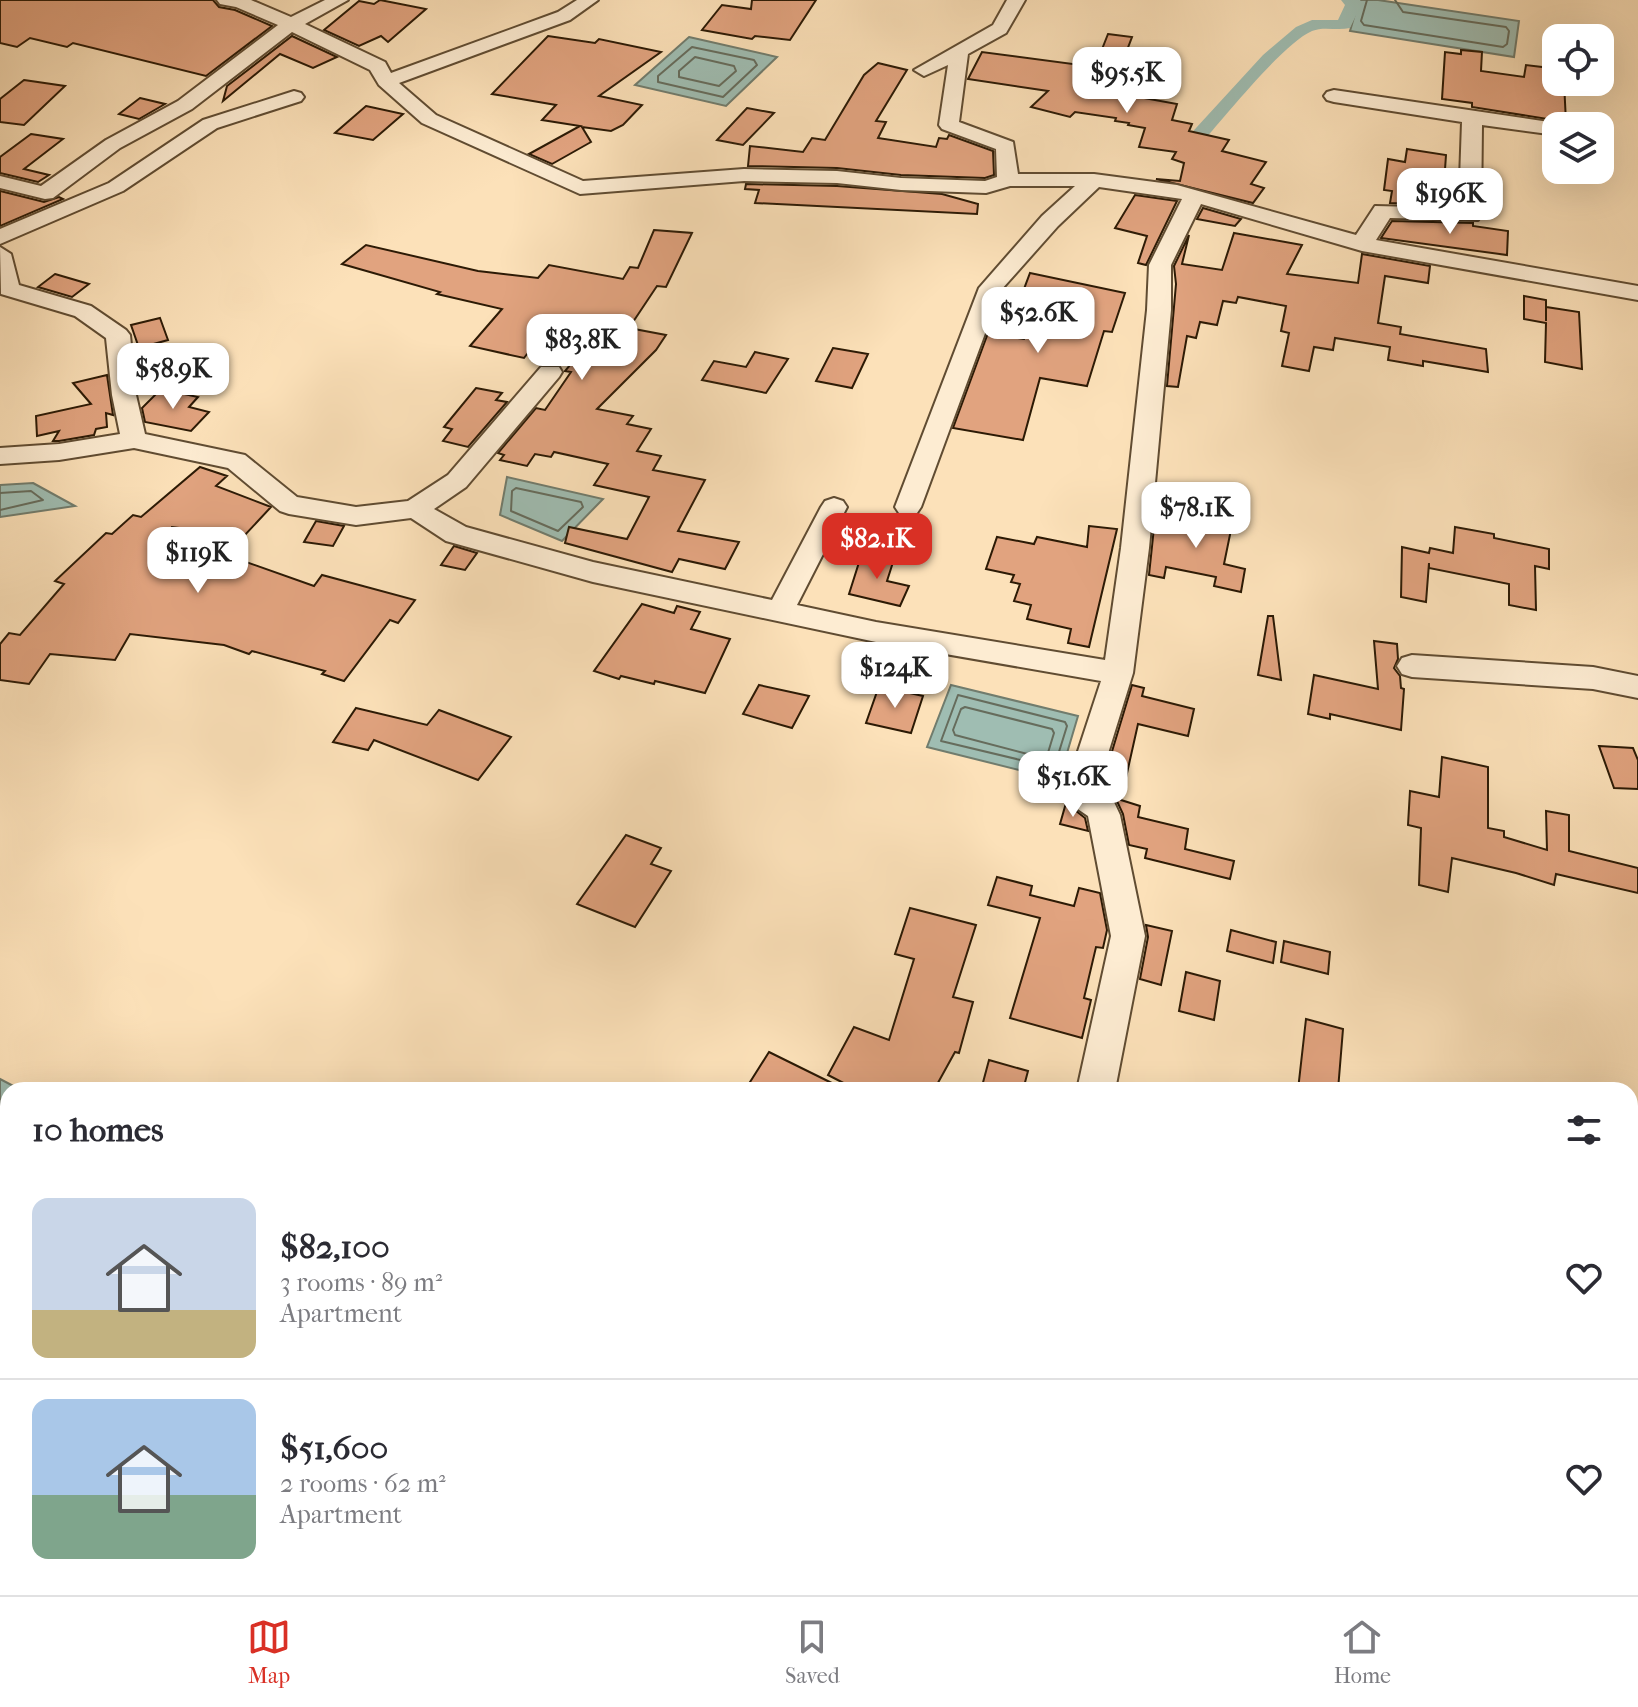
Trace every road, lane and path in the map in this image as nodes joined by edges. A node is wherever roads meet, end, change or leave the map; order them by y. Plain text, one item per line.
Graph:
1 (226, 0) edge
2 (339, 0) edge
3 (589, 0) edge
4 (1016, 0) edge
5 (291, 24) junction
6 (959, 52) junction
7 (924, 70) dead end
8 (386, 81) junction
9 (1334, 96) dead end
10 (294, 97) dead end
11 (1472, 118) junction
12 (1542, 127) edge
13 (1008, 180) junction
14 (1094, 180) junction
15 (0, 182) edge
16 (1194, 196) junction
17 (0, 237) edge
18 (1362, 244) junction
19 (0, 254) edge
20 (1638, 293) edge
21 (550, 372) dead end
22 (134, 440) junction
23 (0, 456) edge
24 (834, 507) dead end
25 (908, 507) dead end
26 (415, 509) junction
27 (780, 611) junction
28 (1412, 666) dead end
29 (1118, 673) junction
30 (1638, 687) edge
31 (1098, 1082) edge

1 - 5 street
2 - 5 street
3 - 8 street
4 - 6 street
5 - 8 street
5 - 15 street
6 - 7 street
6 - 13 street
8 - 13 street
9 - 11 street
10 - 17 street
11 - 12 street
11 - 18 street
13 - 14 street
14 - 16 street
14 - 25 street
16 - 18 street
16 - 29 street
18 - 20 street
19 - 22 street
21 - 26 street
22 - 23 street
22 - 26 street
24 - 27 street
26 - 27 street
27 - 29 street
28 - 30 street
29 - 31 street

